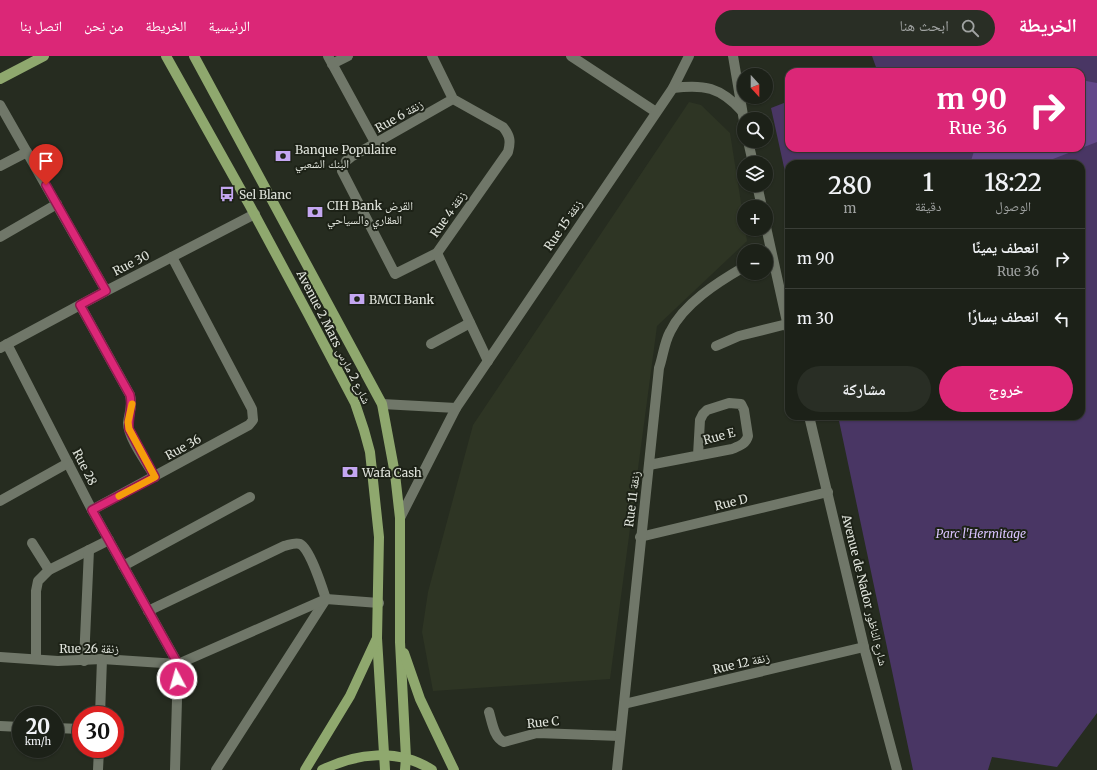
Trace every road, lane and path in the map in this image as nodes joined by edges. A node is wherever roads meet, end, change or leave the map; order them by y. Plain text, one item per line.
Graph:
1 (44, 56) edge
2 (166, 56) edge
3 (194, 56) edge
4 (348, 56) edge
5 (432, 56) edge
6 (571, 56) edge
7 (689, 56) edge
8 (733, 56) edge
9 (330, 60) edge
10 (0, 79) edge
11 (673, 88) junction
12 (453, 99) junction
13 (0, 105) edge
14 (656, 112) junction
15 (740, 112) edge
16 (742, 112) edge
17 (376, 144) junction
18 (27, 152) junction
19 (0, 166) edge
20 (57, 204) junction
21 (255, 214) junction
22 (0, 237) edge
23 (437, 253) junction
24 (172, 256) junction
25 (737, 271) edge
26 (773, 271) edge
27 (395, 274) joint
28 (106, 291) junction
29 (80, 305) junction
30 (785, 317) edge
31 (470, 323) junction
32 (785, 328) edge
33 (431, 344) dead end
34 (4, 346) edge
35 (716, 346) dead end
36 (488, 361) junction
37 (382, 404) junction
38 (456, 408) junction
39 (810, 420) edge
40 (698, 455) junction
41 (68, 463) junction
42 (649, 465) junction
43 (155, 477) junction
44 (828, 492) junction
45 (250, 497) dead end
46 (0, 500) edge
47 (92, 510) junction
48 (400, 518) junction
49 (640, 537) junction
50 (109, 540) junction
51 (32, 543) dead end
52 (89, 550) junction
53 (123, 566) junction
54 (49, 570) junction
55 (326, 599) junction
56 (379, 603) junction
57 (148, 611) junction
58 (377, 638) junction
59 (400, 642) junction
60 (864, 647) junction
61 (0, 657) edge
62 (36, 659) junction
63 (102, 659) junction
64 (84, 661) junction
65 (178, 664) junction
66 (624, 704) junction
67 (100, 706) edge
68 (489, 712) dead end
69 (0, 726) edge
70 (12, 727) edge
71 (620, 736) junction
72 (383, 754) junction
73 (99, 758) edge
74 (406, 758) junction
75 (98, 770) edge
76 (175, 770) edge
77 (216, 770) edge
78 (305, 770) edge
79 (322, 770) edge
80 (385, 770) edge
81 (405, 770) edge
82 (432, 770) edge
83 (454, 770) edge
84 (617, 770) edge
85 (897, 770) edge

1 - 10 main road
2 - 21 main road, Avenue 2 Mars شارع 2 مارس
3 - 37 main road, Avenue 2 Mars شارع 2 مارس
4 - 9 street
5 - 12 street
6 - 14 street
7 - 11 street, Rue 15 زنقة
8 - 16 street
9 - 17 street
11 - 14 street, Rue 15 زنقة
11 - 15 street
12 - 17 street, Rue 6 زنقة
12 - 23 street, Rue 4 زنقة
13 - 18 street
14 - 36 street, Rue 15 زنقة
17 - 27 street, Rue 6 زنقة
18 - 19 street
18 - 20 street
20 - 22 street
20 - 28 street
21 - 24 street, Rue 30
21 - 56 main road, Avenue 2 Mars شارع 2 مارس
23 - 27 street, Rue 4 زنقة
23 - 31 street
24 - 28 street, Rue 30
24 - 43 street, Rue 36
25 - 42 street, Rue 11 زنقة
26 - 30 street
28 - 29 street, Rue 30
29 - 34 street, Rue 30
29 - 43 street
31 - 33 street
31 - 36 street
32 - 35 street
34 - 41 street, Rue 28
36 - 38 street, Rue 15 زنقة
37 - 38 street
37 - 48 main road, Avenue 2 Mars شارع 2 مارس
38 - 48 street, Rue 15 زنقة
39 - 44 street, Avenue de Nador شارع الناظور
40 - 40 street, Rue E
40 - 42 street, Rue E
41 - 46 street
41 - 47 street, Rue 28
42 - 49 street, Rue 11 زنقة
43 - 47 street, Rue 36
44 - 49 street, Rue D
44 - 60 street, Avenue de Nador شارع الناظور
45 - 53 street
47 - 50 street, Rue 28
48 - 59 main road, Avenue 2 Mars شارع 2 مارس
49 - 66 street, Rue 11 زنقة
50 - 52 street
50 - 53 street, Rue 28
51 - 54 street
52 - 54 street
52 - 64 street
53 - 57 street, Rue 28
54 - 62 street
55 - 56 street
55 - 57 street
55 - 65 street
55 - 77 street
56 - 58 main road, Avenue 2 Mars شارع 2 مارس
57 - 65 street, Rue 28
58 - 72 main road, Avenue 2 Mars شارع 2 مارس
58 - 78 main road
59 - 74 main road, Avenue 2 Mars شارع 2 مارس
59 - 83 main road
60 - 66 street, Rue 12 زنقة
60 - 85 street, Avenue de Nador شارع الناظور
61 - 62 street, Rue 26 زنقة
62 - 64 street, Rue 26 زنقة
63 - 64 street, Rue 26 زنقة
63 - 65 street, Rue 26 زنقة
63 - 67 street
65 - 76 street
66 - 71 street, Rue 11 زنقة
68 - 71 street, Rue C
69 - 70 street
71 - 84 street, Rue 11 زنقة
72 - 74 main road
72 - 79 main road
72 - 80 main road, Avenue 2 Mars شارع 2 مارس
73 - 75 street
74 - 81 main road, Avenue 2 Mars شارع 2 مارس
74 - 82 main road

